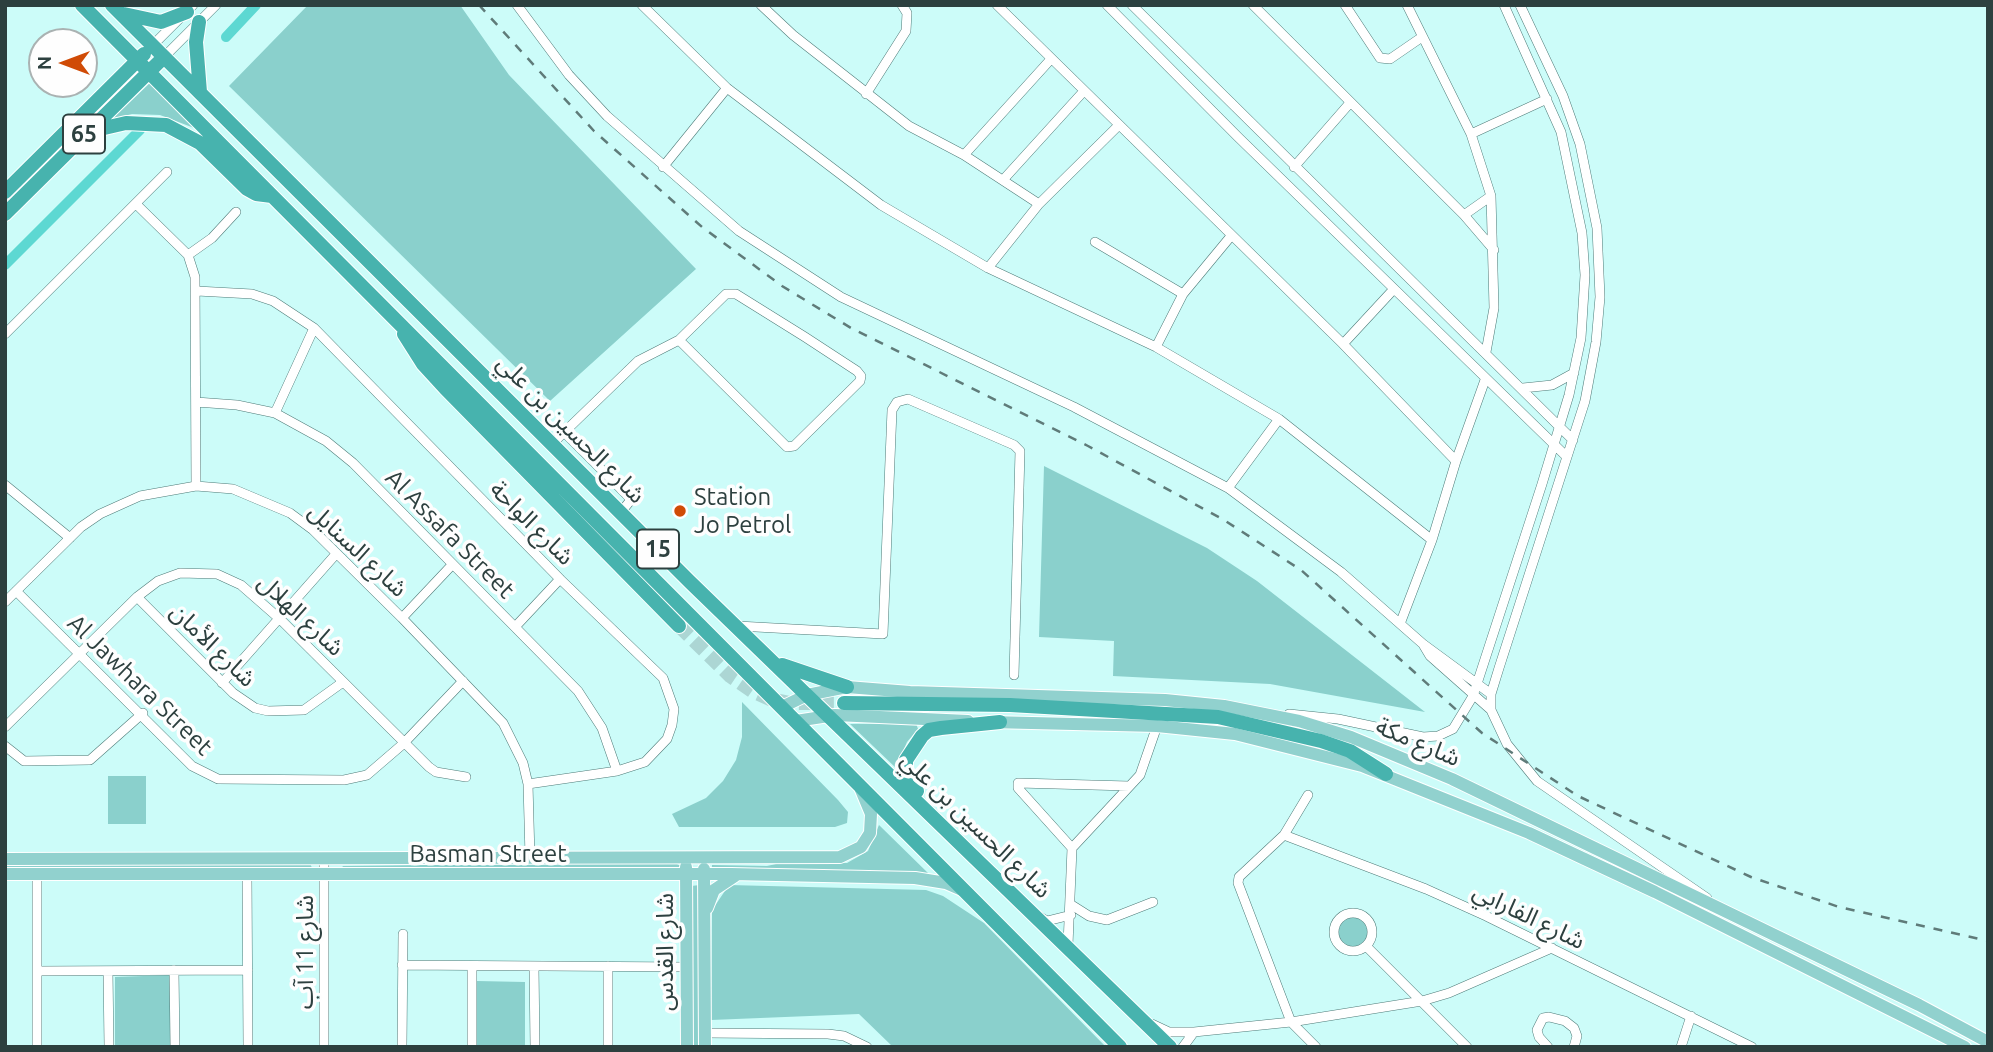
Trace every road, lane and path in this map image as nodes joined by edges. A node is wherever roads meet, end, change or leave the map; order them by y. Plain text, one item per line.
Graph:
1 (82, 5) edge
2 (216, 5) edge
3 (517, 5) edge
4 (642, 5) edge
5 (761, 5) edge
6 (902, 5) edge
7 (998, 5) edge
8 (1107, 5) edge
9 (1132, 5) edge
10 (1253, 5) edge
11 (1345, 5) edge
12 (1407, 5) edge
13 (1504, 5) edge
14 (1520, 5) edge
15 (116, 9) edge
16 (190, 9) edge
17 (199, 22) junction
18 (1422, 37) junction
19 (119, 41) junction
20 (153, 45) junction
21 (1179, 54) junction
22 (164, 57) junction
23 (139, 59) junction
24 (1051, 59) junction
25 (1167, 66) junction
26 (150, 70) junction
27 (114, 84) junction
28 (727, 88) junction
29 (1083, 92) junction
30 (201, 93) junction
31 (866, 94) junction
32 (1548, 99) junction
33 (1349, 104) junction
34 (1118, 126) junction
35 (86, 132) junction
36 (1471, 134) junction
37 (964, 155) junction
38 (663, 167) junction
39 (1294, 167) junction
40 (167, 172) dead end
41 (1003, 180) junction
42 (5, 192) edge
43 (272, 196) junction
44 (1491, 196) junction
45 (136, 204) junction
46 (1039, 204) junction
47 (236, 212) dead end
48 (5, 214) edge
49 (1464, 215) junction
50 (1231, 236) junction
51 (1095, 242) dead end
52 (1494, 250) junction
53 (188, 255) junction
54 (988, 268) junction
55 (1393, 290) junction
56 (197, 291) junction
57 (1183, 294) junction
58 (396, 317) junction
59 (314, 328) junction
60 (5, 334) edge
61 (679, 340) junction
62 (1343, 344) junction
63 (1156, 347) junction
64 (1486, 352) junction
65 (1574, 373) junction
66 (1485, 380) junction
67 (1523, 388) junction
68 (196, 402) junction
69 (275, 413) junction
70 (1279, 419) junction
71 (1559, 425) junction
72 (565, 433) junction
73 (1573, 440) junction
74 (553, 443) junction
75 (1554, 446) junction
76 (1566, 456) junction
77 (1455, 461) junction
78 (606, 474) junction
79 (5, 485) edge
80 (196, 486) junction
81 (596, 486) junction
82 (1228, 488) junction
83 (621, 512) junction
84 (70, 538) junction
85 (1432, 540) junction
86 (336, 554) junction
87 (452, 566) junction
88 (560, 579) junction
89 (16, 591) junction
90 (137, 597) junction
91 (5, 602) edge
92 (402, 618) junction
93 (281, 620) junction
94 (1400, 624) junction
95 (679, 626) tunnel mouth
96 (736, 626) junction
97 (515, 627) junction
98 (1423, 644) junction
99 (80, 652) junction
100 (766, 656) junction
101 (1014, 675) dead end
102 (463, 681) junction
103 (343, 682) junction
104 (222, 683) junction
105 (1477, 685) junction
106 (847, 687) junction
107 (1491, 694) junction
108 (807, 695) junction
109 (1474, 696) junction
110 (844, 703) tunnel mouth
111 (782, 707) junction
112 (1491, 710) junction
113 (143, 713) junction
114 (1273, 714) junction
115 (829, 715) junction
116 (796, 721) junction
117 (1000, 722) junction
118 (1157, 726) junction
119 (5, 727) edge
120 (403, 744) junction
121 (5, 746) edge
122 (617, 771) junction
123 (1386, 774) junction
124 (466, 777) dead end
125 (856, 780) junction
126 (528, 784) junction
127 (1129, 786) junction
128 (1308, 795) dead end
129 (929, 810) junction
130 (1284, 835) junction
131 (1072, 848) junction
132 (324, 856) junction
133 (530, 857) junction
134 (686, 857) junction
135 (704, 857) junction
136 (5, 859) edge
137 (324, 873) junction
138 (5, 874) edge
139 (37, 874) junction
140 (247, 874) junction
141 (665, 874) junction
142 (686, 874) junction
143 (704, 874) junction
144 (738, 874) junction
145 (968, 892) junction
146 (687, 899) junction
147 (1153, 902) dead end
148 (1070, 904) junction
149 (1720, 907) junction
150 (1035, 914) junction
151 (705, 915) junction
152 (1071, 915) junction
153 (403, 934) dead end
154 (1068, 945) junction
155 (1366, 946) junction
156 (1552, 948) junction
157 (402, 965) junction
158 (472, 966) junction
159 (534, 966) junction
160 (608, 966) junction
161 (687, 967) junction
162 (174, 970) junction
163 (248, 970) junction
164 (37, 971) junction
165 (108, 971) junction
166 (1422, 1001) junction
167 (1691, 1016) junction
168 (1141, 1018) junction
169 (1291, 1022) junction
170 (1195, 1032) junction
171 (705, 1033) junction
172 (1988, 1042) edge
173 (37, 1047) edge
174 (109, 1047) edge
175 (176, 1047) edge
176 (248, 1047) edge
177 (324, 1047) edge
178 (402, 1047) edge
179 (472, 1047) edge
180 (535, 1047) edge
181 (608, 1047) edge
182 (687, 1047) edge
183 (705, 1047) edge
184 (867, 1047) edge
185 (1120, 1047) edge
186 (1170, 1047) edge
187 (1183, 1047) edge
188 (1316, 1047) edge
189 (1467, 1047) edge
190 (1548, 1047) edge
191 (1574, 1047) edge
192 (1681, 1047) edge
193 (1752, 1047) edge
194 (1965, 1047) edge

1 - 19 highway, 15
2 - 17 street
3 - 38 street
4 - 28 street
5 - 31 street
6 - 31 street
7 - 24 street
8 - 25 street
9 - 21 street
10 - 33 street
11 - 18 street
12 - 18 street
13 - 32 street
14 - 73 street
15 - 16 highway
15 - 20 highway, 15
16 - 20 street
17 - 22 street
17 - 30 highway
18 - 36 street
19 - 23 highway, 15
19 - 27 highway
20 - 22 highway, شارع الحسين بن علي / 15
20 - 23 highway, 65
21 - 25 street
21 - 39 street
22 - 26 highway, 65
22 - 30 highway, شارع الحسين بن علي / 15
23 - 26 highway, شارع الحسين بن علي / 15
23 - 27 highway, 65
24 - 29 street
24 - 37 street
25 - 55 street
26 - 35 highway, 65
26 - 43 highway, شارع الحسين بن علي / 15
27 - 42 highway, 65
28 - 38 street
28 - 54 street
29 - 34 street
29 - 41 street
30 - 74 highway, شارع الحسين بن علي / 15
31 - 37 street
32 - 36 street
32 - 65 street
33 - 39 street
33 - 49 street
34 - 46 street
34 - 50 street
35 - 43 highway
35 - 48 highway, 65
36 - 44 street
37 - 41 street
38 - 82 street
39 - 64 street
40 - 45 street
41 - 46 street
43 - 58 highway, شارع الحسين بن علي / 15
44 - 49 street
44 - 52 street
45 - 53 street
45 - 60 street
46 - 54 street
47 - 53 street
49 - 52 street
50 - 57 street
50 - 62 street
51 - 57 street
52 - 64 street
53 - 56 street
54 - 63 street
55 - 62 street
55 - 66 street
56 - 59 street, شارع الواحة
56 - 68 street
57 - 63 street
58 - 95 highway
58 - 111 highway, شارع الحسين بن علي / 15
59 - 69 street
59 - 88 street, شارع الواحة
61 - 61 street
61 - 72 street
62 - 77 street
63 - 70 street
64 - 67 street
65 - 67 street
65 - 71 street
66 - 75 street
66 - 77 street
67 - 71 street
68 - 69 street, Al Assafa Street
68 - 80 street
69 - 87 street, Al Assafa Street
70 - 82 street
70 - 85 street
71 - 73 street
71 - 75 street
72 - 74 street
72 - 78 street
73 - 76 street
74 - 81 highway, شارع الحسين بن علي / 15
75 - 76 street
75 - 105 street
76 - 107 street
77 - 85 street
78 - 81 street
78 - 83 street
79 - 84 street
80 - 84 street, شارع السنايل
80 - 86 street, شارع السنايل
81 - 83 highway, شارع الحسين بن علي / 15
82 - 94 street
83 - 96 highway, شارع الحسين بن علي / 15
84 - 89 street, شارع السنايل
85 - 94 street
86 - 92 street, شارع السنايل
86 - 93 street
87 - 92 street
87 - 97 street, Al Assafa Street
88 - 97 street
88 - 122 street, شارع الواحة
89 - 91 street, شارع السنايل
89 - 99 street, Al Jawhara Street
90 - 93 street, شارع الهلال
90 - 99 street, شارع الهلال
90 - 104 street, شارع الأمان
92 - 102 street, شارع السنايل
93 - 103 street, شارع الهلال
93 - 104 street
94 - 98 street
96 - 100 highway, شارع الحسين بن علي / 15
96 - 101 street
97 - 122 street, Al Assafa Street
98 - 105 street
98 - 109 street
99 - 113 street, Al Jawhara Street
99 - 119 street, شارع الهلال
100 - 106 highway
100 - 108 highway, شارع الحسين بن علي / 15
102 - 120 street, Al Jawhara Street
102 - 126 street, شارع السنايل
103 - 104 street, شارع الأمان
103 - 120 street, شارع الهلال
105 - 107 street
105 - 109 street
106 - 108 main road, شارع مكة
106 - 114 main road, شارع مكة
107 - 112 street
108 - 111 main road, شارع مكة
108 - 115 highway, شارع الحسين بن علي / 15
109 - 112 street
109 - 114 street
110 - 123 highway
111 - 116 highway, شارع الحسين بن علي / 15
112 - 149 street
113 - 120 street, Al Jawhara Street
113 - 121 street
114 - 149 main road, شارع مكة
115 - 116 main road, شارع مكة
115 - 117 main road, شارع مكة
115 - 129 highway, شارع الحسين بن علي / 15
116 - 125 highway, شارع الحسين بن علي / 15
117 - 118 main road, شارع مكة
117 - 129 highway
118 - 123 main road, شارع مكة
118 - 127 street
120 - 124 street, شارع الهلال
122 - 126 street, شارع الواحة
123 - 194 main road, شارع مكة
125 - 135 main road, Basman Street
125 - 145 highway, شارع الحسين بن علي / 15
126 - 133 street, شارع السنايل
127 - 131 street
127 - 131 street
128 - 130 street
129 - 150 highway, شارع الحسين بن علي / 15
130 - 156 street, شارع الفارابي
130 - 169 street
131 - 148 street
132 - 133 main road, Basman Street
132 - 136 main road, Basman Street
132 - 137 street, شارع 11 آب
133 - 134 main road, Basman Street
134 - 135 main road, Basman Street
134 - 142 main road, شارع القدس
135 - 143 main road
137 - 140 main road, Basman Street
137 - 141 main road, Basman Street
137 - 177 street, شارع 11 آب
138 - 139 main road, Basman Street
139 - 140 main road, Basman Street
139 - 164 street
140 - 163 street
141 - 142 main road, Basman Street
141 - 146 main road
142 - 143 main road, Basman Street
142 - 146 main road, شارع القدس
143 - 144 main road, Basman Street
143 - 151 main road
144 - 145 main road, Basman Street
144 - 151 main road
145 - 185 highway, شارع الحسين بن علي / 15
146 - 161 main road, شارع القدس
147 - 148 street
148 - 152 street
149 - 172 main road, شارع مكة
150 - 152 street
150 - 154 highway, شارع الحسين بن علي / 15
151 - 171 main road
152 - 154 street
153 - 157 street
154 - 168 highway, شارع الحسين بن علي / 15
155 - 155 street
155 - 166 street
156 - 166 street
156 - 167 street, شارع الفارابي
157 - 158 street
157 - 178 street
158 - 159 street
158 - 179 street
159 - 160 street
159 - 180 street
160 - 161 street
160 - 181 street
161 - 182 main road, شارع القدس
162 - 163 street
162 - 165 street
162 - 175 street
163 - 176 street
164 - 165 street
164 - 173 street
165 - 174 street
166 - 169 street
166 - 189 street
167 - 192 street
167 - 193 street, شارع الفارابي
168 - 170 street
168 - 186 highway, شارع الحسين بن علي / 15
169 - 170 street
169 - 188 street
170 - 187 street
171 - 183 main road
171 - 184 street
190 - 191 street

